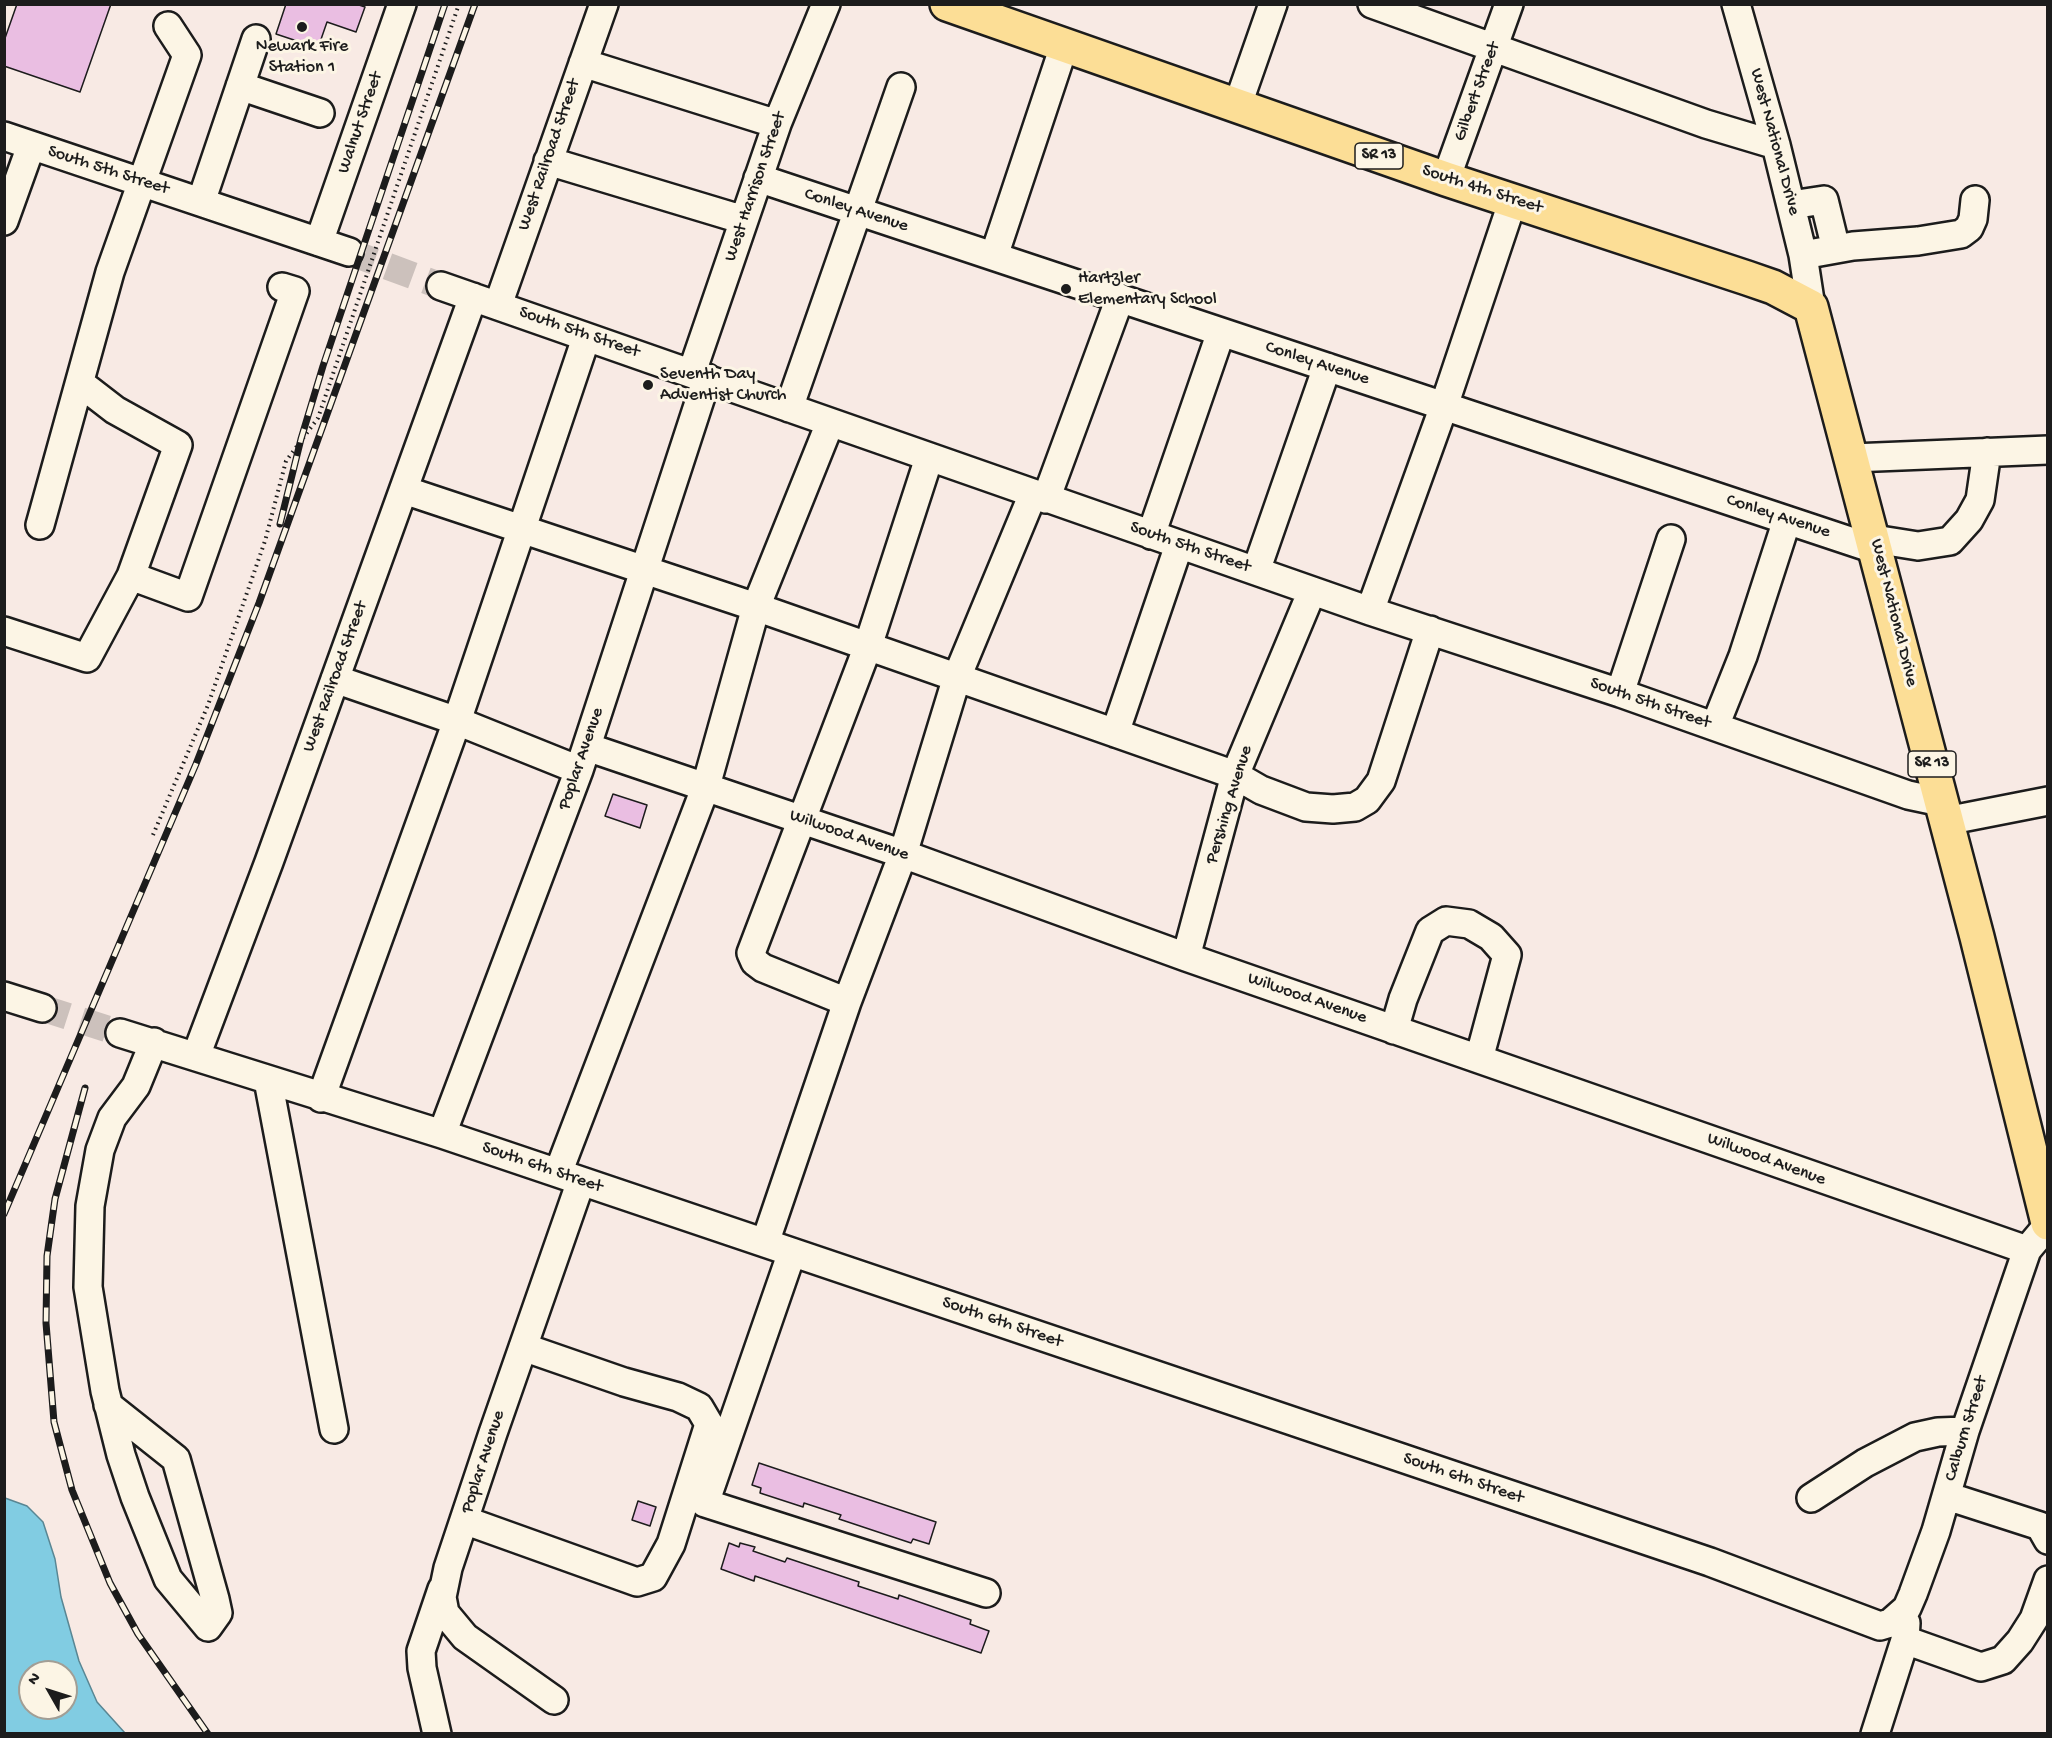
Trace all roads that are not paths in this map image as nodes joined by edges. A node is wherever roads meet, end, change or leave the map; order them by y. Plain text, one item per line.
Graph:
1 (402, 4) edge
2 (604, 4) edge
3 (826, 4) edge
4 (947, 4) edge
5 (1273, 4) edge
6 (1372, 4) edge
7 (1509, 4) edge
8 (1736, 4) edge
9 (1407, 10) edge
10 (1003, 14) edge
11 (168, 26) dead end
12 (256, 39) dead end
13 (1064, 46) junction
14 (1495, 47) junction
15 (583, 63) junction
16 (240, 86) junction
17 (901, 87) dead end
18 (1237, 107) junction
19 (320, 113) dead end
20 (777, 124) junction
21 (4, 136) edge
22 (1776, 145) junction
23 (32, 146) junction
24 (548, 161) junction
25 (758, 178) junction
26 (1446, 179) junction
27 (141, 181) junction
28 (1513, 200) junction
29 (1975, 200) dead end
30 (201, 202) junction
31 (856, 211) junction
32 (1793, 216) junction
33 (744, 220) junction
34 (4, 221) edge
35 (319, 242) junction
36 (1836, 249) junction
37 (349, 252) tunnel mouth
38 (1803, 255) junction
39 (994, 256) junction
40 (441, 286) tunnel mouth
41 (282, 287) dead end
42 (1119, 298) junction
43 (485, 301) junction
44 (1811, 307) junction
45 (1221, 332) junction
46 (586, 338) junction
47 (1327, 367) junction
48 (700, 375) junction
49 (80, 383) junction
50 (1444, 406) junction
51 (789, 408) junction
52 (830, 423) junction
53 (2048, 450) edge
54 (1987, 452) junction
55 (929, 458) junction
56 (1852, 458) junction
57 (404, 490) junction
58 (1040, 496) junction
59 (1786, 520) junction
60 (40, 525) dead end
61 (523, 530) junction
62 (1150, 535) junction
63 (1671, 539) dead end
64 (1179, 545) junction
65 (1875, 545) junction
66 (645, 570) junction
67 (1256, 571) junction
68 (131, 576) junction
69 (1312, 591) junction
70 (756, 607) junction
71 (1370, 611) junction
72 (1430, 630) junction
73 (4, 631) edge
74 (868, 646) junction
75 (957, 677) junction
76 (335, 679) junction
77 (1620, 693) junction
78 (457, 721) junction
79 (1715, 726) junction
80 (1114, 733) junction
81 (583, 758) junction
82 (1235, 775) junction
83 (706, 786) junction
84 (2048, 801) edge
85 (1944, 812) junction
86 (802, 821) junction
87 (903, 854) junction
88 (1186, 957) junction
89 (4, 996) edge
90 (847, 1002) junction
91 (42, 1008) tunnel mouth
92 (1394, 1030) junction
93 (120, 1033) tunnel mouth
94 (154, 1042) junction
95 (196, 1056) junction
96 (1479, 1059) junction
97 (268, 1080) junction
98 (321, 1098) junction
99 (442, 1134) junction
100 (569, 1177) junction
101 (2048, 1224) edge
102 (765, 1243) junction
103 (2027, 1250) junction
104 (792, 1252) junction
105 (523, 1347) junction
106 (108, 1405) junction
107 (333, 1430) dead end
108 (1965, 1431) junction
109 (1947, 1496) junction
110 (1811, 1498) dead end
111 (464, 1520) junction
112 (2048, 1540) edge
113 (2048, 1580) edge
114 (445, 1582) junction
115 (986, 1593) dead end
116 (1907, 1608) junction
117 (1905, 1640) junction
118 (554, 1700) dead end
119 (436, 1734) edge
120 (1875, 1734) edge

1 - 35 street, Walnut Street
2 - 15 street, West Railroad Street
3 - 20 street, West Harrison Street
4 - 10 main road, South 4th Street / SR 13
5 - 18 street
6 - 9 street
7 - 14 street, Gilbert Street
8 - 22 street, West National Drive
9 - 14 street
10 - 13 main road, South 4th Street / SR 13
11 - 27 street
12 - 16 street
13 - 18 main road, South 4th Street / SR 13
13 - 39 street
14 - 22 street
14 - 26 street, Gilbert Street
15 - 20 street
15 - 24 street, West Railroad Street
16 - 19 street
16 - 30 street
17 - 31 street
18 - 26 main road, South 4th Street / SR 13
20 - 25 street, West Harrison Street
21 - 23 street, South 5th Street
22 - 32 street, West National Drive
23 - 27 street, South 5th Street
23 - 34 street
24 - 33 street
24 - 43 street, West Railroad Street
25 - 31 street, Conley Avenue
25 - 33 street, West Harrison Street
26 - 28 main road, South 4th Street / SR 13
27 - 30 street, South 5th Street
27 - 49 street
28 - 44 main road, South 4th Street / SR 13
28 - 50 street
29 - 36 street
30 - 35 street, South 5th Street
31 - 39 street, Conley Avenue
31 - 51 street
32 - 36 street
32 - 38 street, West National Drive
33 - 48 street, West Harrison Street
35 - 37 street, South 5th Street
36 - 38 street
38 - 44 street, West National Drive
39 - 42 street, Conley Avenue
40 - 43 street, South 5th Street
41 - 68 street
42 - 45 street, Conley Avenue
42 - 58 street
43 - 46 street, South 5th Street
43 - 57 street, West Railroad Street
44 - 56 main road, West National Drive / SR 13
45 - 47 street, Conley Avenue
45 - 62 street
46 - 48 street, South 5th Street
46 - 61 street
47 - 50 street, Conley Avenue
47 - 67 street
48 - 51 street, South 5th Street
48 - 66 street, Poplar Avenue
49 - 60 street
49 - 68 street
50 - 59 street, Conley Avenue
50 - 71 street
51 - 52 street, South 5th Street
52 - 55 street, South 5th Street
52 - 70 street, Poplar Avenue
53 - 54 street
54 - 56 street
54 - 65 street, Conley Avenue
55 - 58 street, South 5th Street
55 - 74 street
56 - 65 main road, West National Drive / SR 13
57 - 61 street
57 - 76 street, West Railroad Street
58 - 62 street, South 5th Street
58 - 75 street
59 - 65 street, Conley Avenue
59 - 79 street
61 - 66 street
61 - 78 street
62 - 64 street, South 5th Street
63 - 77 street
64 - 67 street, South 5th Street
64 - 80 street
65 - 85 main road, West National Drive / SR 13
66 - 70 street
66 - 81 street, Poplar Avenue
67 - 69 street, South 5th Street
68 - 73 street
69 - 71 street, South 5th Street
69 - 82 street, Pershing Avenue
70 - 74 street
70 - 83 street, Poplar Avenue
71 - 72 street, South 5th Street
72 - 77 street, South 5th Street
72 - 82 street
74 - 75 street
74 - 86 street
75 - 80 street
75 - 87 street
76 - 78 street, Wilwood Avenue
76 - 95 street, West Railroad Street
77 - 79 street, South 5th Street
78 - 81 street, Wilwood Avenue
78 - 98 street
79 - 85 street, South 5th Street
80 - 82 street
81 - 83 street, Wilwood Avenue
81 - 99 street, Poplar Avenue
82 - 88 street, Pershing Avenue
83 - 86 street, Wilwood Avenue
83 - 100 street, Poplar Avenue
84 - 85 street
85 - 101 main road, West National Drive / SR 13
86 - 87 street, Wilwood Avenue
86 - 90 street
87 - 88 street, Wilwood Avenue
87 - 90 street
88 - 92 street, Wilwood Avenue
89 - 91 street
90 - 102 street
92 - 96 street, Wilwood Avenue
92 - 96 street
93 - 94 street, South 6th Street
94 - 95 street, South 6th Street
94 - 106 street
95 - 97 street, South 6th Street
96 - 103 street, Wilwood Avenue
97 - 98 street, South 6th Street
97 - 107 street
98 - 99 street, South 6th Street
99 - 100 street, South 6th Street
100 - 102 street, South 6th Street
100 - 105 street, Poplar Avenue
101 - 103 street, Calburn Street
102 - 104 street, South 6th Street
103 - 108 street, Calburn Street
104 - 115 street
104 - 116 street, South 6th Street
105 - 111 street, Poplar Avenue
105 - 111 street
106 - 106 street
108 - 109 street, Calburn Street
108 - 110 street
109 - 112 street
109 - 116 street, Calburn Street
111 - 114 street, Poplar Avenue
113 - 117 street
114 - 118 street, Poplar Avenue
114 - 119 street
116 - 117 street, Calburn Street
117 - 120 street, Calburn Street

